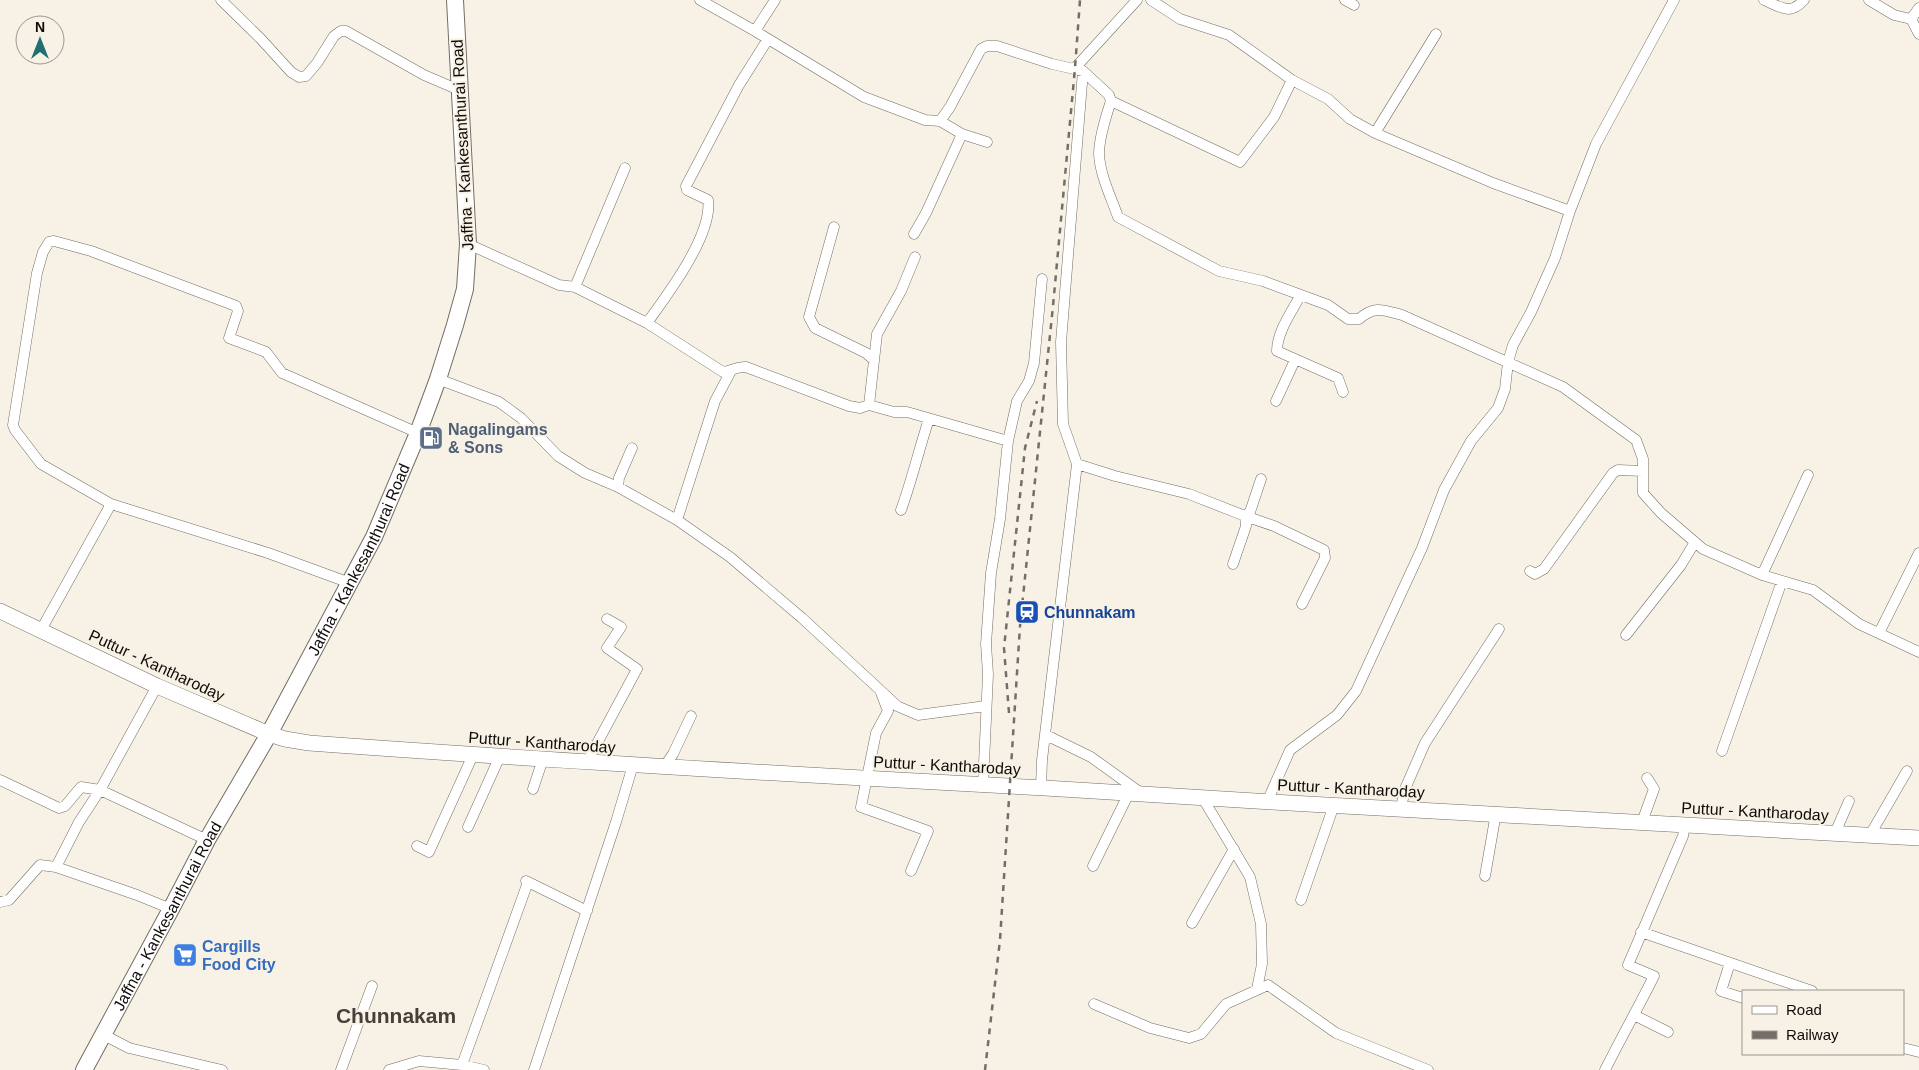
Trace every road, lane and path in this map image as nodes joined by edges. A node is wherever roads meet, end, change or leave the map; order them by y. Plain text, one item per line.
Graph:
1 (221, 0) edge
2 (455, 0) edge
3 (700, 0) edge
4 (775, 0) edge
5 (1137, 0) edge
6 (1151, 0) edge
7 (1674, 0) edge
8 (1764, 0) edge
9 (1804, 0) edge
10 (1869, 0) edge
11 (1919, 8) edge
12 (1911, 19) junction
13 (755, 31) junction
14 (1436, 34) dead end
15 (1919, 34) edge
16 (768, 39) junction
17 (1079, 69) junction
18 (1292, 80) junction
19 (459, 90) junction
20 (1111, 101) junction
21 (940, 121) junction
22 (1375, 133) junction
23 (962, 134) junction
24 (987, 142) dead end
25 (625, 168) dead end
26 (1570, 210) junction
27 (834, 227) dead end
28 (914, 234) dead end
29 (468, 244) junction
30 (915, 257) dead end
31 (1042, 279) dead end
32 (574, 287) junction
33 (1300, 296) junction
34 (647, 323) junction
35 (874, 360) junction
36 (1295, 360) junction
37 (1508, 362) junction
38 (731, 371) junction
39 (438, 380) junction
40 (1343, 392) dead end
41 (1276, 401) dead end
42 (869, 405) junction
43 (929, 419) junction
44 (418, 434) junction
45 (1008, 441) junction
46 (632, 448) dead end
47 (1077, 464) junction
48 (1643, 471) junction
49 (1808, 475) dead end
50 (1261, 479) dead end
51 (618, 487) junction
52 (111, 504) junction
53 (901, 510) dead end
54 (1245, 516) junction
55 (677, 520) junction
56 (1694, 542) junction
57 (1919, 553) edge
58 (1233, 564) dead end
59 (1530, 571) dead end
60 (1762, 575) junction
61 (1782, 581) junction
62 (350, 583) junction
63 (1302, 604) dead end
64 (0, 611) edge
65 (607, 618) dead end
66 (1499, 629) dead end
67 (41, 630) junction
68 (1879, 633) junction
69 (1626, 634) dead end
70 (1919, 652) edge
71 (157, 686) junction
72 (880, 690) junction
73 (986, 706) junction
74 (690, 716) dead end
75 (269, 734) junction
76 (1046, 735) junction
77 (1722, 751) dead end
78 (473, 755) junction
79 (500, 756) junction
80 (543, 759) junction
81 (587, 762) junction
82 (633, 765) junction
83 (664, 767) junction
84 (1907, 771) dead end
85 (868, 778) junction
86 (1648, 778) dead end
87 (0, 780) edge
88 (983, 786) junction
89 (1041, 787) junction
90 (100, 790) junction
91 (533, 790) dead end
92 (1136, 794) junction
93 (1202, 797) junction
94 (1849, 801) dead end
95 (1267, 802) junction
96 (1334, 805) junction
97 (1401, 808) junction
98 (1496, 813) junction
99 (1642, 822) junction
100 (1685, 824) junction
101 (468, 827) dead end
102 (1835, 833) junction
103 (1870, 836) junction
104 (1919, 838) edge
105 (207, 840) junction
106 (417, 846) dead end
107 (1234, 849) junction
108 (1093, 866) dead end
109 (56, 867) junction
110 (911, 871) dead end
111 (1485, 876) dead end
112 (1301, 900) dead end
113 (0, 902) edge
114 (171, 909) junction
115 (587, 911) junction
116 (1192, 923) dead end
117 (1641, 932) junction
118 (1730, 963) junction
119 (372, 986) dead end
120 (1257, 989) junction
121 (1809, 990) edge
122 (1742, 998) edge
123 (1094, 1004) dead end
124 (1634, 1016) junction
125 (1668, 1032) dead end
126 (104, 1035) junction
127 (1904, 1048) edge
128 (1919, 1052) edge
129 (462, 1065) junction
130 (433, 1066) edge
131 (84, 1070) edge
132 (222, 1070) edge
133 (341, 1070) edge
134 (388, 1070) edge
135 (484, 1070) edge
136 (534, 1070) edge
137 (1428, 1070) edge
138 (1606, 1070) edge

1 - 19 street
2 - 19 main road, Jaffna - Kankesanthurai Road
3 - 13 street
4 - 13 street
5 - 17 street
6 - 18 street
7 - 26 street
8 - 9 street
10 - 12 street
11 - 12 street
12 - 15 street
13 - 16 street
14 - 22 street
16 - 21 street
16 - 34 street
17 - 20 street
17 - 21 street
17 - 47 street
18 - 20 street
18 - 22 street
19 - 29 main road, Jaffna - Kankesanthurai Road
20 - 33 street
21 - 23 street
22 - 26 street
23 - 24 street
23 - 28 street
25 - 32 street
26 - 37 street
27 - 35 street
29 - 32 street
29 - 39 main road, Jaffna - Kankesanthurai Road
30 - 35 street
31 - 45 street
32 - 34 street
33 - 36 street
33 - 37 street
34 - 38 street
35 - 42 street
36 - 40 street
36 - 41 street
37 - 48 street
37 - 95 street
38 - 42 street
38 - 55 street
39 - 44 main road, Jaffna - Kankesanthurai Road
39 - 51 street
42 - 43 street
43 - 45 street
43 - 53 street
44 - 52 street
44 - 62 main road, Jaffna - Kankesanthurai Road
45 - 73 street
46 - 51 street
47 - 54 street
47 - 76 street
48 - 56 street
48 - 59 street
49 - 60 street
50 - 54 street
51 - 55 street
52 - 62 street
52 - 67 street
54 - 58 street
54 - 63 street
55 - 72 street
56 - 60 street
56 - 69 street
57 - 68 street
60 - 61 street
61 - 68 street
61 - 77 street
62 - 75 main road, Jaffna - Kankesanthurai Road
64 - 67 main road, Puttur - Kantharoday
65 - 81 street
66 - 97 street
67 - 71 main road, Puttur - Kantharoday
68 - 70 street
71 - 75 main road, Puttur - Kantharoday
71 - 90 street
72 - 73 street
72 - 85 street
73 - 88 street
74 - 83 street
75 - 78 main road, Puttur - Kantharoday
75 - 105 main road, Jaffna - Kankesanthurai Road
76 - 89 street
76 - 92 street
78 - 79 main road, Puttur - Kantharoday
78 - 106 street
79 - 80 main road, Puttur - Kantharoday
79 - 101 street
80 - 81 main road, Puttur - Kantharoday
80 - 91 street
81 - 82 main road, Puttur - Kantharoday
82 - 83 main road, Puttur - Kantharoday
82 - 115 street
83 - 85 main road, Puttur - Kantharoday
84 - 103 street
85 - 88 main road, Puttur - Kantharoday
85 - 110 street
86 - 99 street
87 - 90 street
88 - 89 main road, Puttur - Kantharoday
89 - 92 main road, Puttur - Kantharoday
90 - 105 street
90 - 109 street
92 - 93 main road, Puttur - Kantharoday
92 - 108 street
93 - 95 main road, Puttur - Kantharoday
93 - 107 street
94 - 102 street
95 - 96 main road, Puttur - Kantharoday
96 - 97 main road, Puttur - Kantharoday
96 - 112 street
97 - 98 main road, Puttur - Kantharoday
98 - 99 main road, Puttur - Kantharoday
98 - 111 street
99 - 100 main road, Puttur - Kantharoday
100 - 102 main road, Puttur - Kantharoday
100 - 117 street
102 - 103 main road, Puttur - Kantharoday
103 - 104 main road, Puttur - Kantharoday
105 - 114 main road, Jaffna - Kankesanthurai Road
107 - 116 street
107 - 120 street
109 - 113 street
109 - 114 street
114 - 126 main road, Jaffna - Kankesanthurai Road
115 - 129 street
115 - 136 street
117 - 118 street
117 - 124 street
118 - 121 street
118 - 122 street
119 - 133 street
120 - 123 street
120 - 137 street
124 - 125 street
124 - 138 street
126 - 131 main road, Jaffna - Kankesanthurai Road
126 - 132 street
127 - 128 street
129 - 130 street
129 - 135 street
130 - 134 street

